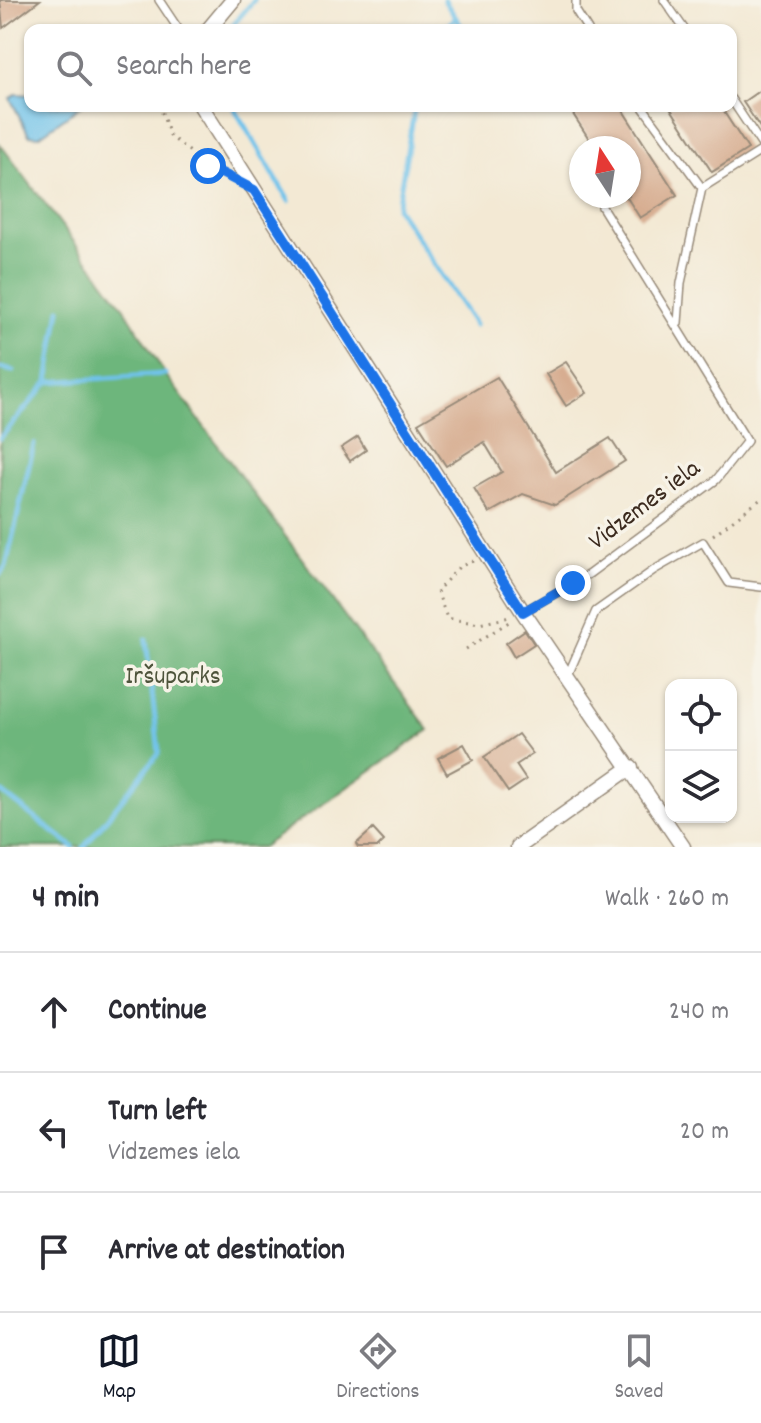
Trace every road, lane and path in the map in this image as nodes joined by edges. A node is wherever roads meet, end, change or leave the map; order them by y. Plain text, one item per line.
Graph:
1 (159, 0) edge
2 (233, 0) edge
3 (576, 0) edge
4 (664, 0) edge
5 (175, 24) edge
6 (213, 24) edge
7 (584, 24) edge
8 (681, 24) edge
9 (737, 108) edge
10 (162, 112) edge
11 (205, 112) edge
12 (646, 112) edge
13 (761, 144) edge
14 (761, 151) edge
15 (231, 178) dead end
16 (702, 188) junction
17 (603, 208) edge
18 (677, 325) junction
19 (761, 499) edge
20 (703, 542) junction
21 (487, 555) junction
22 (761, 587) edge
23 (523, 612) junction
24 (466, 649) dead end
25 (568, 675) junction
26 (631, 767) junction
27 (518, 847) edge
28 (683, 847) edge

1 - 5 lane
2 - 6 street
3 - 7 lane
4 - 8 lane
9 - 13 lane
10 - 15 path
11 - 21 street
12 - 16 lane
14 - 16 lane
16 - 18 lane
17 - 18 lane, Vidzemes iela
18 - 23 lane, Vidzemes iela
19 - 20 path
20 - 22 lane
20 - 25 lane
21 - 23 street
21 - 23 path
23 - 24 path
23 - 25 street
25 - 26 street
26 - 27 street
26 - 28 street

